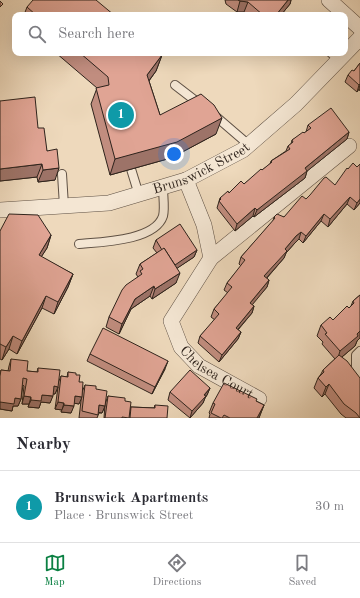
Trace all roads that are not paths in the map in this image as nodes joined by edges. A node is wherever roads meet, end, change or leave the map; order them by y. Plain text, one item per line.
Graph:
1 (329, 0) edge
2 (342, 12) edge
3 (348, 17) edge
4 (360, 28) edge
5 (360, 38) edge
6 (348, 47) edge
7 (335, 57) edge
8 (175, 85) dead end
9 (249, 145) junction
10 (349, 146) dead end
11 (131, 170) edge
12 (62, 174) dead end
13 (186, 180) junction
14 (164, 188) junction
15 (139, 195) junction
16 (64, 206) junction
17 (0, 210) edge
18 (79, 244) dead end
19 (211, 258) junction
20 (360, 351) edge
21 (360, 375) edge
22 (259, 399) dead end

1 - 2 street
3 - 4 street
5 - 6 street, Brunswick Street
7 - 9 street, Brunswick Street
8 - 9 lane
9 - 13 street, Brunswick Street
10 - 19 street, Chelsea Court
11 - 15 lane
12 - 16 lane
13 - 14 street, Brunswick Street
13 - 19 street
14 - 15 street, Brunswick Street
14 - 18 lane
15 - 16 street, Brunswick Street
16 - 17 street, Brunswick Street
19 - 22 street, Chelsea Court
20 - 21 lane

